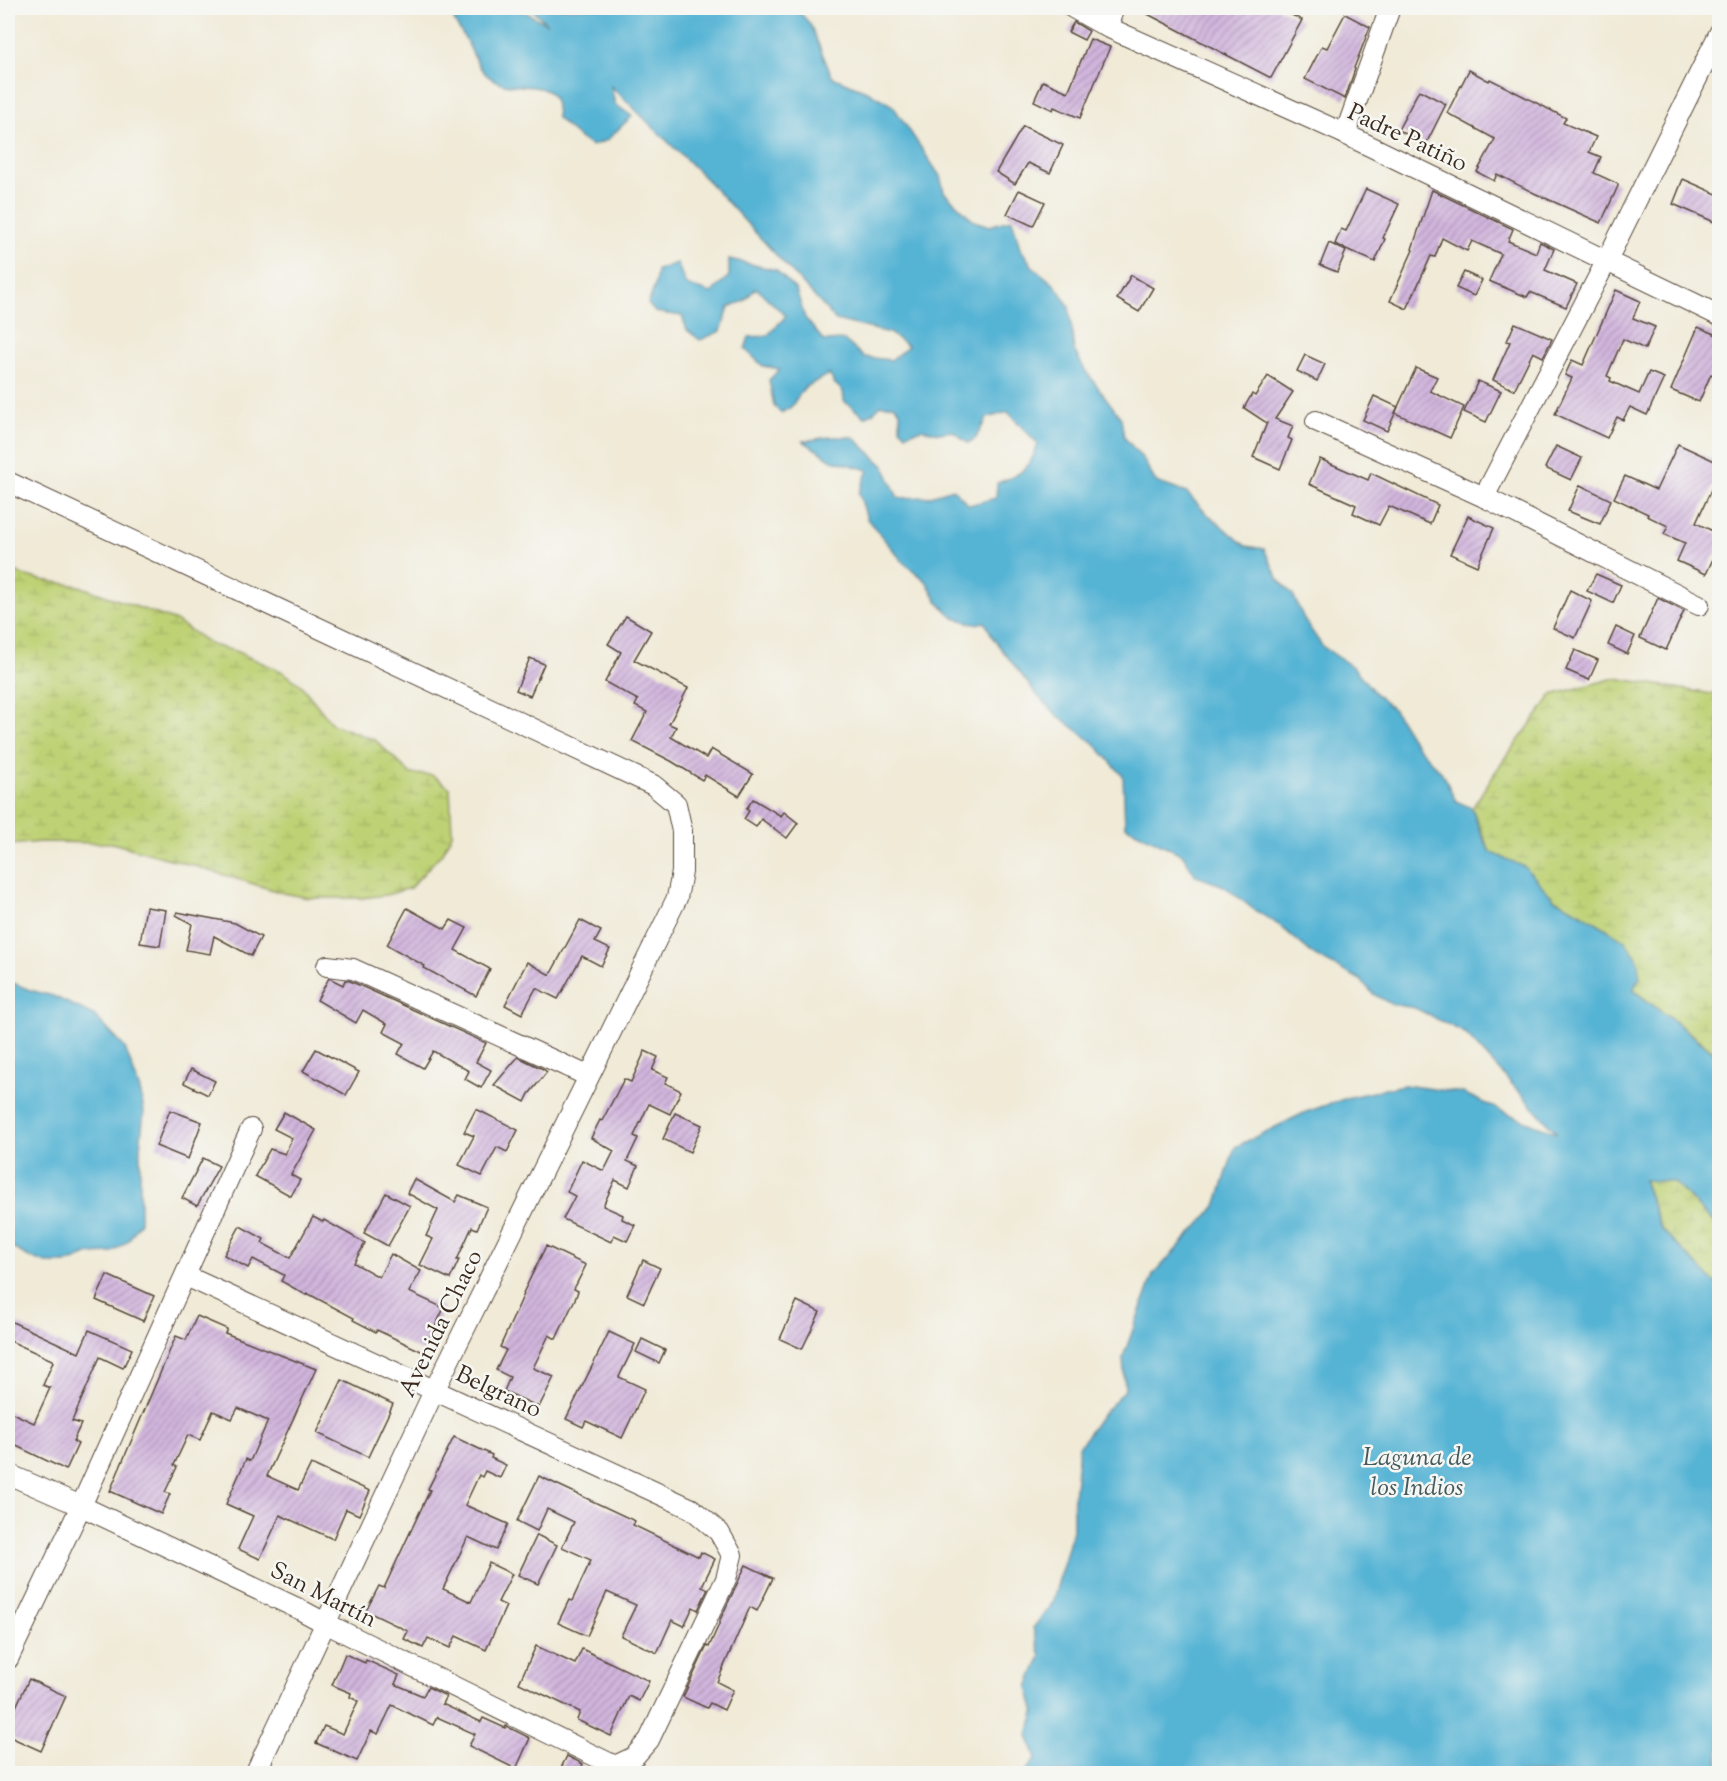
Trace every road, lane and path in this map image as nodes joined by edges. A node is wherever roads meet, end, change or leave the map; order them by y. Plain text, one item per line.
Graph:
1 (1073, 8) edge
2 (1114, 8) edge
3 (1390, 8) edge
4 (1107, 27) junction
5 (1719, 32) edge
6 (1345, 134) junction
7 (1607, 260) junction
8 (1719, 316) edge
9 (1316, 421) dead end
10 (8, 482) edge
11 (1484, 497) junction
12 (1699, 605) dead end
13 (327, 966) dead end
14 (588, 1076) junction
15 (251, 1129) dead end
16 (186, 1276) junction
17 (435, 1389) junction
18 (8, 1474) edge
19 (81, 1506) junction
20 (325, 1623) junction
21 (8, 1659) edge
22 (615, 1766) joint
23 (255, 1773) edge

1 - 4 street, Padre Patiño
2 - 4 street
3 - 6 street
4 - 6 street, Padre Patiño
5 - 7 street
6 - 7 street, Padre Patiño
7 - 8 street, Padre Patiño
7 - 11 street
9 - 11 street
10 - 14 street, Avenida Chaco
11 - 12 street
13 - 14 street
14 - 17 street, Avenida Chaco
15 - 16 street
16 - 17 street, Belgrano
16 - 19 street
17 - 20 street, Avenida Chaco
17 - 22 street, Belgrano
18 - 19 street, San Martín
19 - 20 street, San Martín
19 - 21 street
20 - 22 street, San Martín
20 - 23 street, Avenida Chaco

